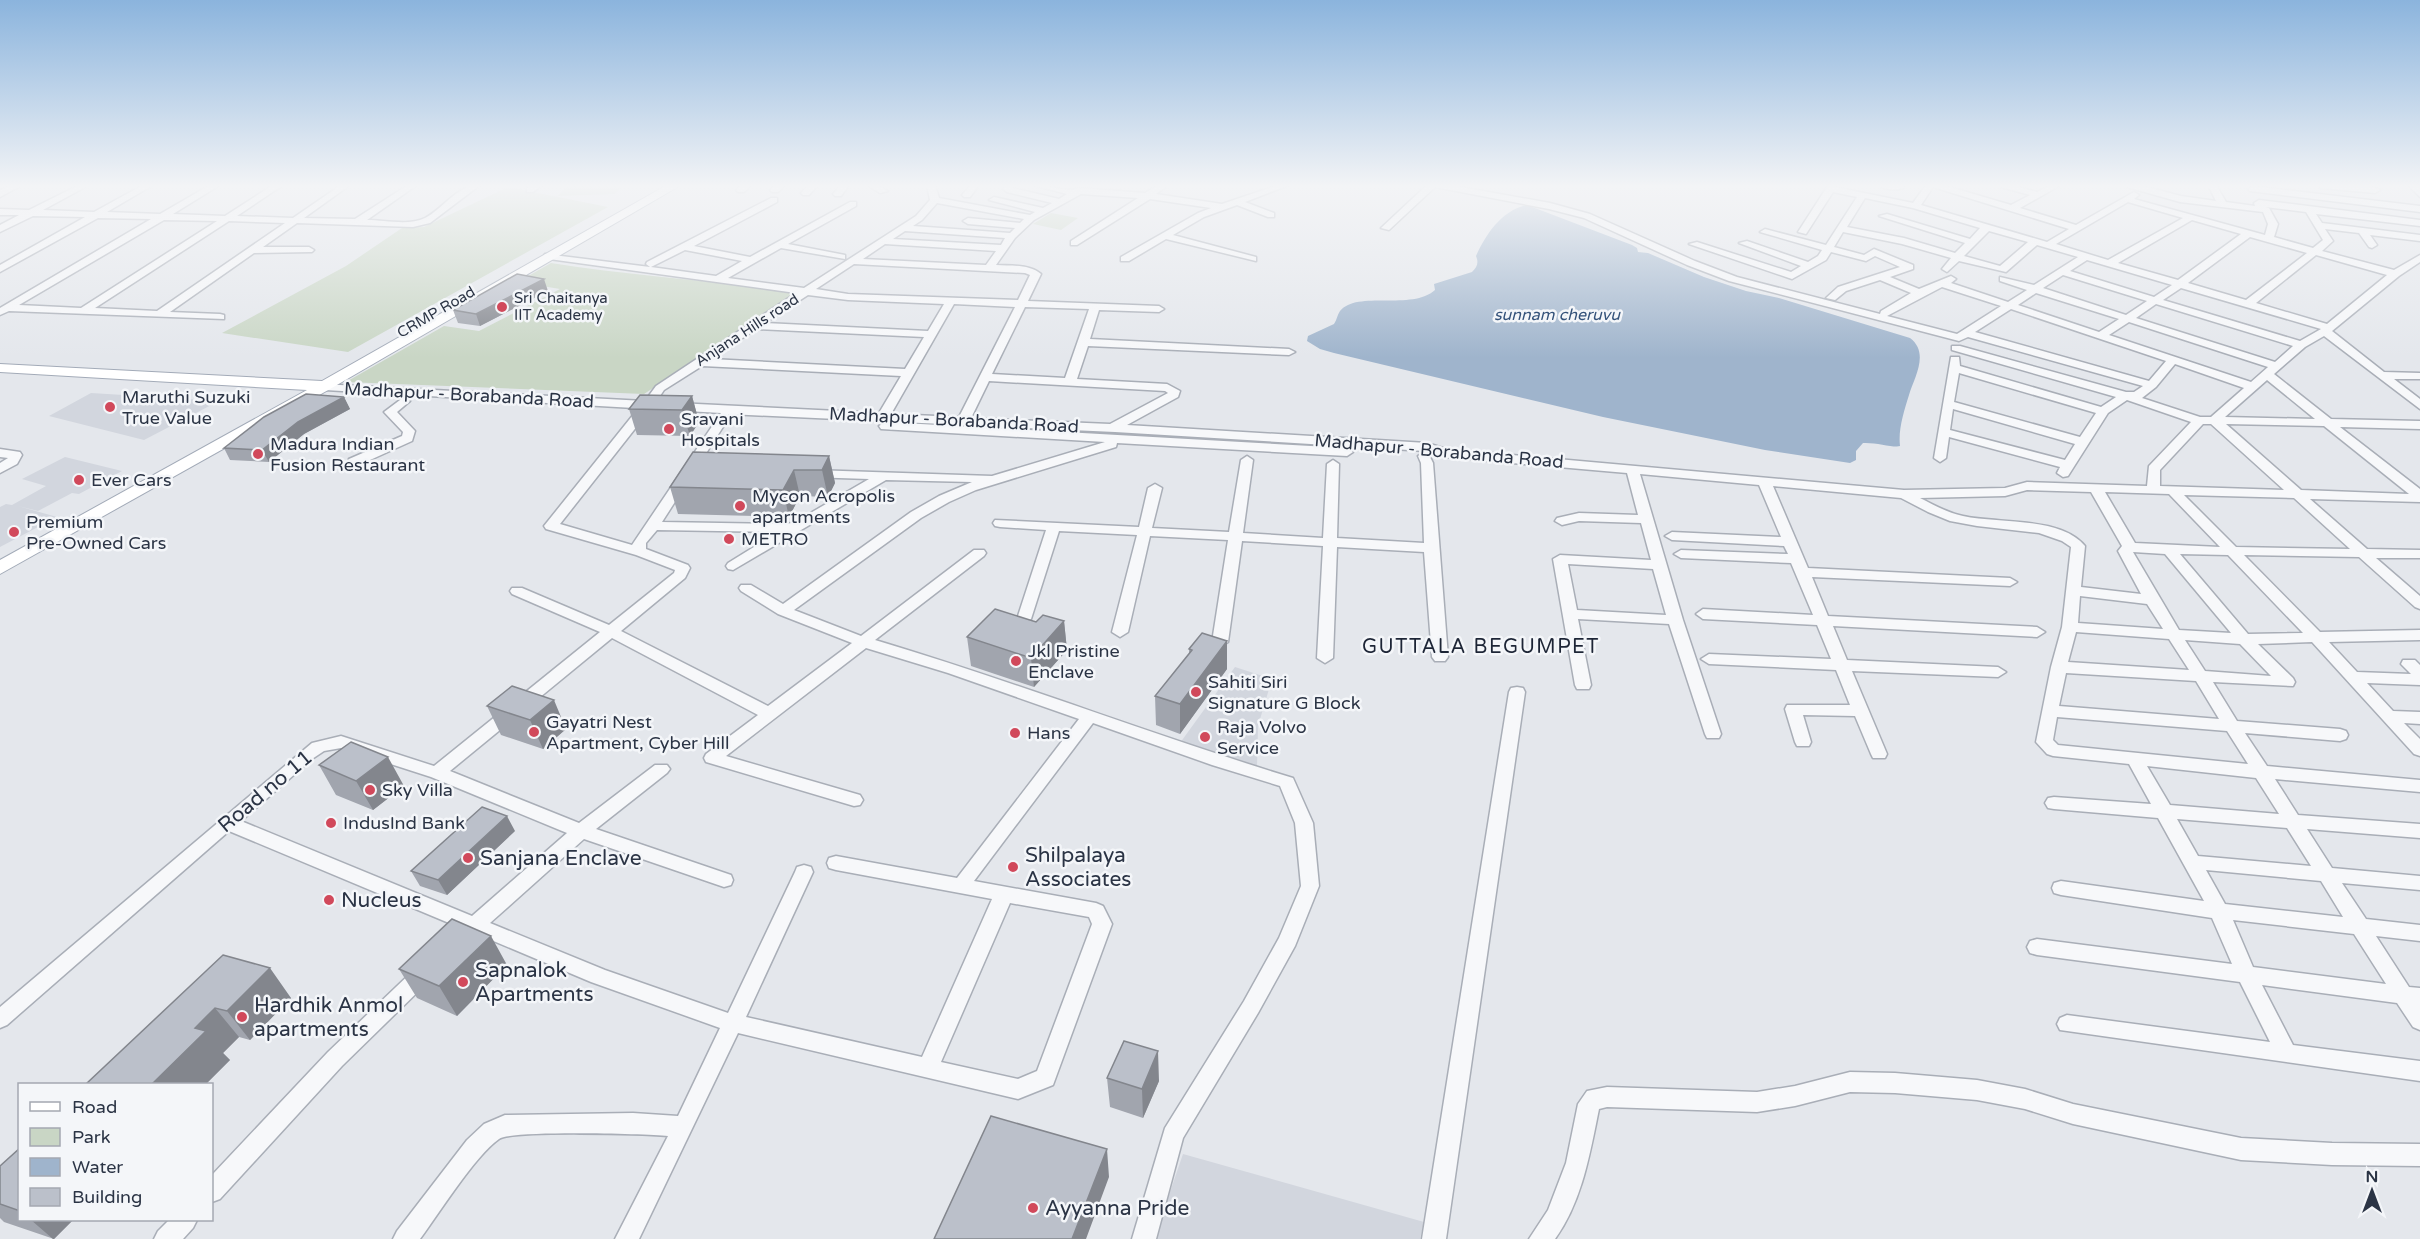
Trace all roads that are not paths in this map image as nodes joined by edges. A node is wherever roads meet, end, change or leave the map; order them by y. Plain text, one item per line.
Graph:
1 (46, 243) edge
2 (118, 243) edge
3 (190, 243) edge
4 (261, 243) edge
5 (560, 243) edge
6 (572, 243) edge
7 (692, 243) edge
8 (783, 243) edge
9 (880, 243) edge
10 (915, 243) edge
11 (1007, 243) edge
12 (1154, 243) edge
13 (1191, 243) edge
14 (1646, 243) edge
15 (1744, 243) dead end
16 (1806, 243) edge
17 (1833, 243) edge
18 (1910, 243) edge
19 (1970, 243) edge
20 (2035, 243) edge
21 (2044, 243) edge
22 (2145, 243) edge
23 (2237, 243) edge
24 (2285, 243) edge
25 (2326, 243) edge
26 (1694, 244) dead end
27 (2048, 244) joint
28 (779, 245) junction
29 (685, 247) junction
30 (1004, 248) junction
31 (1829, 249) junction
32 (250, 250) junction
33 (309, 250) dead end
34 (2316, 252) junction
35 (549, 256) junction
36 (2086, 256) junction
37 (1957, 257) junction
38 (2420, 258) edge
39 (846, 259) junction
40 (1252, 259) dead end
41 (750, 260) junction
42 (1125, 260) dead end
43 (2110, 263) junction
44 (651, 264) dead end
45 (1810, 266) junction
46 (0, 269) edge
47 (988, 269) junction
48 (2062, 272) junction
49 (2396, 274) junction
50 (1878, 276) junction
51 (1947, 277) junction
52 (720, 278) junction
53 (2004, 279) dead end
54 (2180, 284) junction
55 (2036, 288) junction
56 (808, 291) junction
57 (1919, 293) junction
58 (2152, 300) junction
59 (950, 302) junction
60 (1021, 304) junction
61 (2248, 304) junction
62 (1095, 307) junction
63 (2010, 307) junction
64 (3, 309) edge
65 (1160, 309) dead end
66 (82, 312) junction
67 (1885, 313) junction
68 (158, 315) junction
69 (220, 317) dead end
70 (2126, 318) junction
71 (754, 326) junction
72 (1981, 326) junction
73 (1926, 329) junction
74 (2327, 330) junction
75 (931, 334) junction
76 (2099, 337) junction
77 (1962, 340) junction
78 (1084, 342) junction
79 (2301, 345) junction
80 (1289, 352) dead end
81 (2039, 353) junction
82 (2004, 361) junction
83 (2172, 361) junction
84 (699, 362) junction
85 (0, 368) edge
86 (1953, 368) junction
87 (2271, 370) junction
88 (909, 373) junction
89 (2383, 375) junction
90 (2420, 376) edge
91 (985, 377) junction
92 (0, 379) edge
93 (1990, 379) junction
94 (1070, 382) junction
95 (2152, 385) junction
96 (2250, 386) junction
97 (325, 387) junction
98 (306, 391) junction
99 (288, 394) junction
100 (2126, 396) junction
101 (404, 401) junction
102 (2418, 402) edge
103 (1948, 404) junction
104 (645, 409) junction
105 (2103, 411) junction
106 (724, 416) junction
107 (884, 416) junction
108 (964, 420) junction
109 (2214, 420) junction
110 (2199, 421) junction
111 (2331, 424) junction
112 (2420, 425) edge
113 (1112, 428) junction
114 (1944, 432) junction
115 (1120, 441) junction
116 (2082, 442) junction
117 (0, 453) edge
118 (1444, 453) junction
119 (1424, 456) junction
120 (1940, 458) dead end
121 (1247, 460) dead end
122 (354, 462) dead end
123 (1333, 464) dead end
124 (0, 469) edge
125 (1632, 469) junction
126 (804, 474) edge
127 (884, 476) junction
128 (1000, 479) junction
129 (1764, 481) junction
130 (1155, 488) dead end
131 (2096, 489) junction
132 (2153, 489) junction
133 (2172, 490) junction
134 (1906, 494) junction
135 (2299, 494) junction
136 (2420, 497) edge
137 (1645, 519) junction
138 (1562, 521) dead end
139 (1000, 523) dead end
140 (800, 525) junction
141 (653, 526) junction
142 (1054, 526) junction
143 (1145, 531) junction
144 (1672, 536) dead end
145 (1236, 537) junction
146 (1329, 542) junction
147 (1789, 542) junction
148 (2130, 547) junction
149 (1431, 548) junction
150 (2169, 550) junction
151 (641, 552) junction
152 (2233, 552) junction
153 (2363, 552) junction
154 (980, 553) dead end
155 (0, 554) edge
156 (1681, 554) dead end
157 (2420, 554) edge
158 (1659, 565) junction
159 (733, 566) dead end
160 (1799, 566) junction
161 (0, 568) edge
162 (2010, 582) dead end
163 (746, 588) dead end
164 (517, 591) dead end
165 (2076, 591) junction
166 (2152, 600) junction
167 (2420, 604) edge
168 (783, 611) junction
169 (1571, 614) junction
170 (1702, 614) dead end
171 (1024, 619) edge
172 (1675, 620) junction
173 (1823, 621) junction
174 (2070, 627) junction
175 (610, 632) junction
176 (1120, 632) dead end
177 (2037, 632) dead end
178 (2175, 635) junction
179 (2420, 635) edge
180 (2315, 636) junction
181 (2244, 639) junction
182 (863, 642) junction
183 (1220, 642) edge
184 (1440, 657) dead end
185 (1325, 658) dead end
186 (1710, 659) dead end
187 (1841, 664) junction
188 (2059, 667) junction
189 (1998, 672) dead end
190 (2202, 677) junction
191 (2355, 677) junction
192 (2420, 680) edge
193 (1583, 685) dead end
194 (1517, 692) dead end
195 (1860, 711) junction
196 (2051, 711) junction
197 (768, 714) junction
198 (1090, 716) junction
199 (2391, 716) junction
200 (2420, 718) edge
201 (2230, 724) junction
202 (1713, 734) dead end
203 (2340, 735) dead end
204 (1803, 741) dead end
205 (2420, 750) edge
206 (1879, 754) dead end
207 (2134, 757) junction
208 (661, 769) dead end
209 (2262, 772) junction
210 (436, 773) junction
211 (2420, 786) edge
212 (854, 800) dead end
213 (2054, 803) dead end
214 (2162, 810) junction
215 (2293, 821) junction
216 (227, 822) junction
217 (581, 831) junction
218 (2420, 831) edge
219 (2191, 861) junction
220 (836, 862) dead end
221 (804, 872) dead end
222 (2327, 876) junction
223 (966, 878) dead end
224 (724, 880) dead end
225 (2420, 883) edge
226 (2061, 888) dead end
227 (1004, 894) junction
228 (2219, 912) junction
229 (474, 925) junction
230 (2361, 927) junction
231 (2420, 933) edge
232 (458, 941) edge
233 (2037, 947) dead end
234 (441, 957) edge
235 (2246, 974) junction
236 (2412, 996) edge
237 (0, 1019) edge
238 (2420, 1021) edge
239 (732, 1023) junction
240 (2067, 1024) dead end
241 (2287, 1054) junction
242 (928, 1068) junction
243 (2420, 1071) edge
244 (684, 1127) junction
245 (2420, 1155) edge
246 (213, 1190) edge
247 (184, 1221) edge
248 (166, 1239) edge
249 (405, 1239) edge
250 (627, 1239) edge
251 (1144, 1239) edge
252 (1434, 1239) edge
253 (1541, 1239) edge

1 - 46 street
2 - 64 street
3 - 66 street
4 - 32 street
5 - 98 main road, CRMP Road
6 - 35 main road, CRMP Road
7 - 29 street
8 - 28 street
9 - 39 street, Anjana Hills road
10 - 30 street
11 - 30 street
12 - 42 street
13 - 40 street
14 - 73 street
15 - 45 street
16 - 31 street
17 - 31 street
18 - 37 street
19 - 37 street
20 - 37 street
21 - 27 street
22 - 43 street
23 - 54 street
24 - 34 street
25 - 34 street
26 - 45 street
27 - 36 street
28 - 39 street
28 - 41 street
29 - 41 street
29 - 44 street
30 - 47 street
31 - 45 street
31 - 50 street
32 - 33 street
32 - 68 street
34 - 49 street
34 - 61 street
35 - 52 street
35 - 97 main road, CRMP Road
36 - 43 street
36 - 48 street
37 - 51 street
38 - 49 street
39 - 47 street
39 - 56 street, Anjana Hills road
41 - 52 street
43 - 54 street
47 - 60 street
48 - 55 street
48 - 58 street
49 - 74 street
50 - 57 street
50 - 67 street
51 - 57 street
51 - 63 street
52 - 56 street
53 - 55 street
54 - 58 street
54 - 61 street
55 - 63 street
55 - 70 street
56 - 59 street
56 - 71 street, Anjana Hills road
57 - 67 street
58 - 70 street
58 - 79 street
59 - 60 street
59 - 75 street
60 - 62 street
60 - 91 street
61 - 74 street
62 - 65 street
62 - 78 street
63 - 72 street
63 - 76 street
64 - 66 street
66 - 68 street
67 - 73 street
68 - 69 street
70 - 76 street
70 - 87 street
71 - 75 street
71 - 84 street, Anjana Hills road
72 - 77 street
72 - 81 street
73 - 77 street
74 - 79 street
74 - 89 street
75 - 88 street
76 - 83 street
77 - 81 street
77 - 82 street
77 - 86 street
78 - 80 street
78 - 94 street
79 - 87 street
81 - 95 street
82 - 93 street
82 - 100 street
83 - 95 street
83 - 96 street
84 - 88 street
84 - 104 street, Anjana Hills road
85 - 98 main road
86 - 93 street
86 - 103 street
87 - 96 street
87 - 111 street
88 - 107 street
89 - 90 street
89 - 102 street
91 - 94 street
91 - 108 street
92 - 99 main road
93 - 105 street
94 - 113 street
95 - 100 street
96 - 109 street
97 - 98 main road, CRMP Road
97 - 104 street, Madhapur - Borabanda Road
98 - 99 main road
98 - 101 street
98 - 161 main road
99 - 155 main road
100 - 105 street
100 - 110 street
101 - 104 street
101 - 122 street
103 - 114 street
103 - 116 street
104 - 106 street
104 - 107 street, Madhapur - Borabanda Road
104 - 151 street, Anjana Hills road
105 - 116 street
106 - 115 street
106 - 141 street
107 - 108 street, Madhapur - Borabanda Road
108 - 113 street, Madhapur - Borabanda Road
109 - 110 street
109 - 111 street
109 - 135 street
110 - 132 street
111 - 112 street
111 - 136 street
113 - 118 street, Madhapur - Borabanda Road
114 - 116 street
114 - 120 street
115 - 119 street
115 - 128 street
117 - 124 street
118 - 119 street
118 - 125 street, Madhapur - Borabanda Road
119 - 149 street
121 - 145 street
123 - 146 street
125 - 129 street, Madhapur - Borabanda Road
125 - 137 street
126 - 127 street
127 - 128 street
127 - 140 street
128 - 168 street
129 - 134 street, Madhapur - Borabanda Road
129 - 147 street
130 - 143 street
131 - 132 street, Madhapur - Borabanda Road
131 - 134 street, Madhapur - Borabanda Road
131 - 148 street
132 - 133 street, Madhapur - Borabanda Road
133 - 135 street, Madhapur - Borabanda Road
133 - 152 street
134 - 165 street
135 - 136 street, Madhapur - Borabanda Road
135 - 153 street
137 - 138 street
137 - 158 street
139 - 142 street
140 - 141 street
140 - 159 street
141 - 151 street
142 - 143 street
142 - 171 street
143 - 145 street
143 - 176 street
144 - 147 street
145 - 146 street
145 - 183 street
146 - 149 street
146 - 185 street
147 - 160 street
148 - 150 street
148 - 166 street
149 - 184 street
150 - 152 street
150 - 181 street
151 - 175 street
152 - 153 street
152 - 180 street
153 - 157 street
153 - 167 street
154 - 182 street
156 - 160 street
158 - 169 street
158 - 172 street
160 - 162 street
160 - 173 street
163 - 168 street
164 - 175 street
165 - 166 street
165 - 174 street
166 - 178 street
168 - 182 street
169 - 172 street
169 - 193 street
170 - 173 street
172 - 202 street
173 - 177 street
173 - 187 street
174 - 178 street
174 - 188 street
175 - 197 street
175 - 210 street
178 - 181 street
178 - 190 street
179 - 180 street
180 - 181 street
180 - 191 street
181 - 190 street
182 - 197 street
182 - 198 street
186 - 187 street
187 - 189 street
187 - 195 street
188 - 190 street
188 - 196 street
190 - 201 street
191 - 192 street
191 - 199 street
194 - 252 street
195 - 204 street
195 - 206 street
196 - 201 street
196 - 207 street
197 - 212 street
198 - 223 street
198 - 251 street
199 - 200 street
199 - 205 street
201 - 203 street
201 - 209 street
207 - 209 street
207 - 214 street
208 - 217 street
209 - 211 street
209 - 215 street
210 - 216 street, Road no 11
210 - 217 street, Road no 11
213 - 214 street
214 - 215 street
214 - 219 street
215 - 218 street
215 - 222 street
216 - 229 street
216 - 237 street, Road no 11
217 - 224 street, Road no 11
217 - 229 street
219 - 222 street
219 - 228 street
220 - 227 street
221 - 239 street
222 - 225 street
222 - 230 street
226 - 228 street
227 - 242 street
227 - 242 street
228 - 230 street
228 - 235 street
229 - 232 street
229 - 239 street
230 - 231 street
230 - 236 street
233 - 235 street
234 - 246 street
235 - 236 street
235 - 241 street
236 - 238 street
239 - 242 street
239 - 244 street
240 - 241 street
241 - 243 street
244 - 249 street
244 - 250 street
245 - 253 street
247 - 248 street

